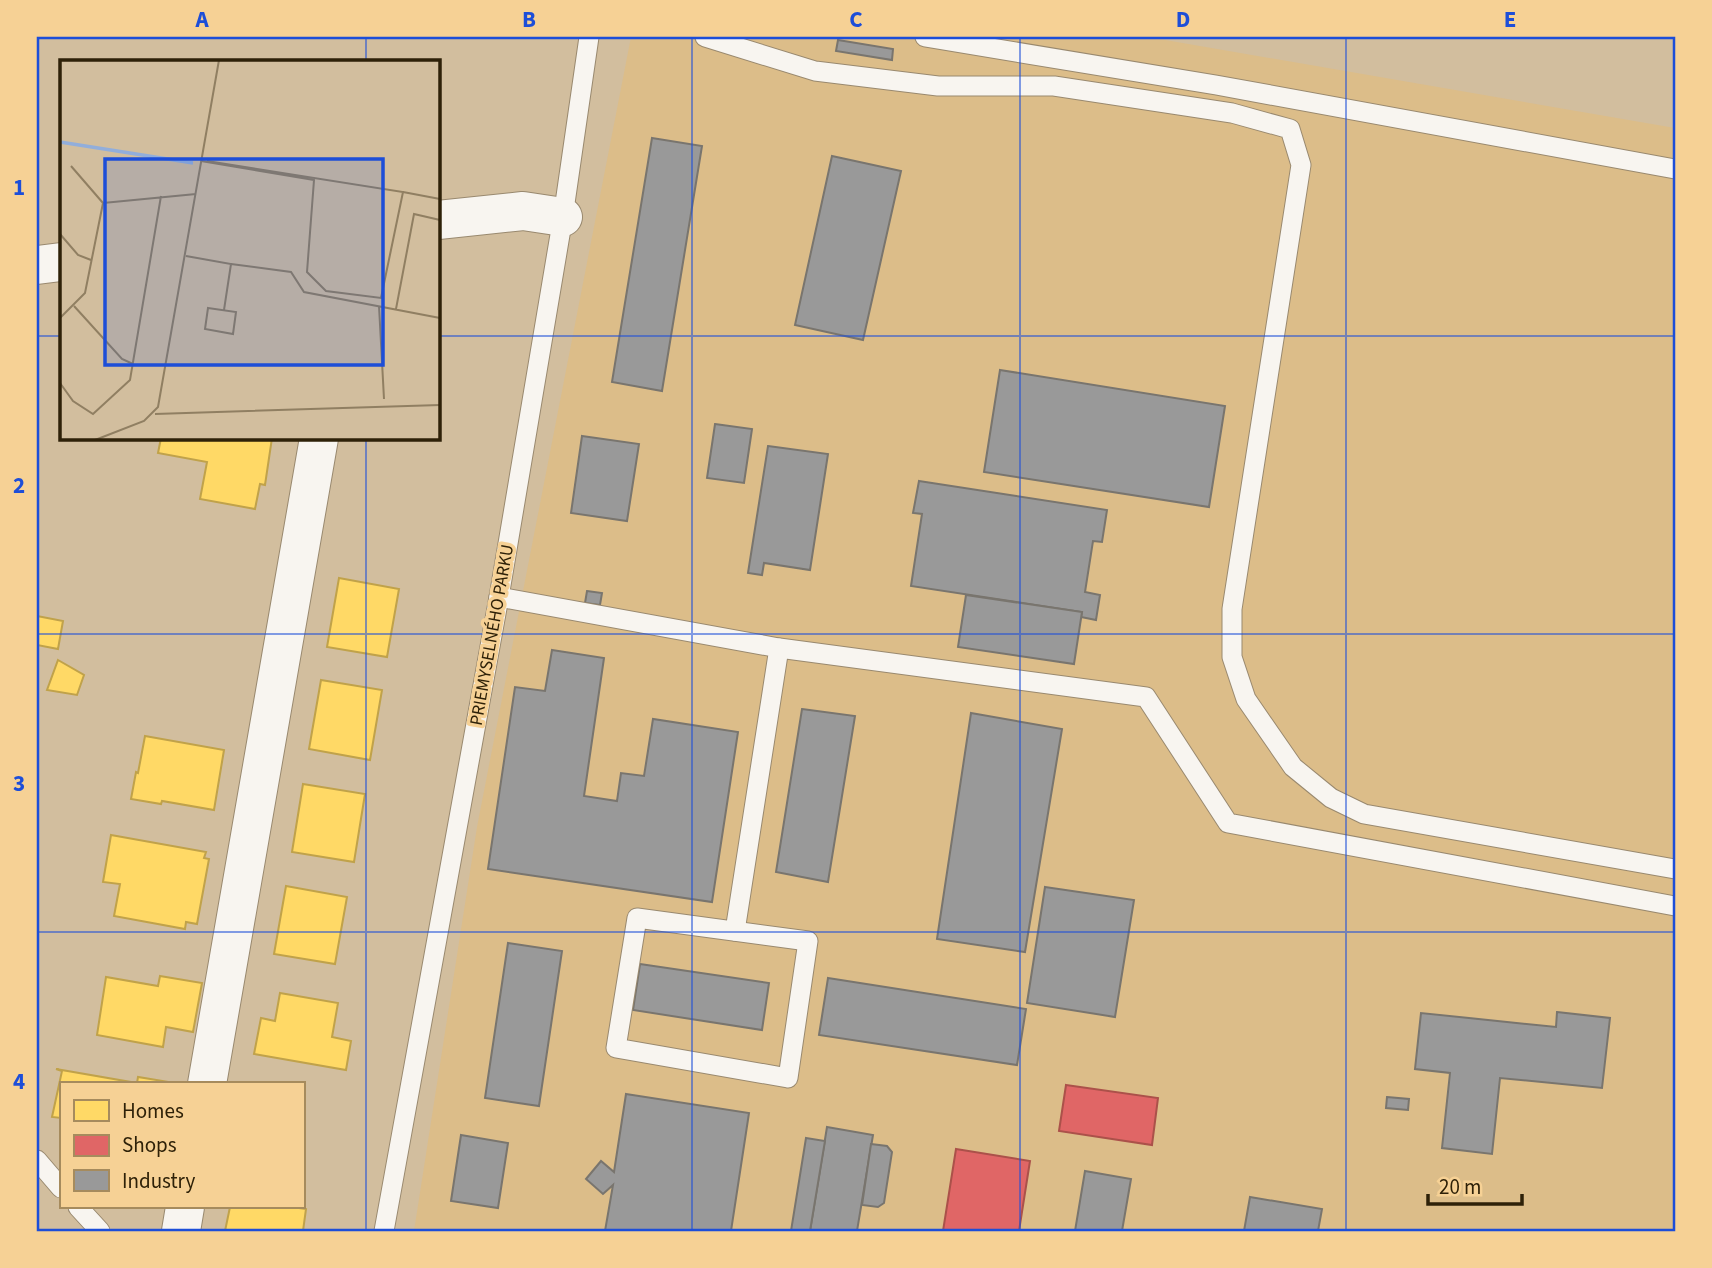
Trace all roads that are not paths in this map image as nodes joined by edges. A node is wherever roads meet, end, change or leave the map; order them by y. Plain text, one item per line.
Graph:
1 (589, 37) edge
2 (705, 37) edge
3 (925, 37) edge
4 (1675, 169) edge
5 (563, 217) junction
6 (439, 220) edge
7 (60, 262) edge
8 (37, 265) edge
9 (319, 439) edge
10 (499, 597) junction
11 (779, 648) junction
12 (1675, 869) edge
13 (1675, 906) edge
14 (735, 931) junction
15 (206, 1082) edge
16 (37, 1160) edge
17 (60, 1187) edge
18 (79, 1208) edge
19 (185, 1208) edge
20 (100, 1231) edge
21 (181, 1231) edge
22 (384, 1231) edge

1 - 5 lane, PRIEMYSELNÉHO PARKU
2 - 12 lane
3 - 4 lane
5 - 6 street
5 - 10 lane, PRIEMYSELNÉHO PARKU
7 - 8 street
9 - 15 street
10 - 11 lane
10 - 22 lane, PRIEMYSELNÉHO PARKU
11 - 13 lane
11 - 14 lane
14 - 14 lane
16 - 17 lane
18 - 20 lane
19 - 21 street

